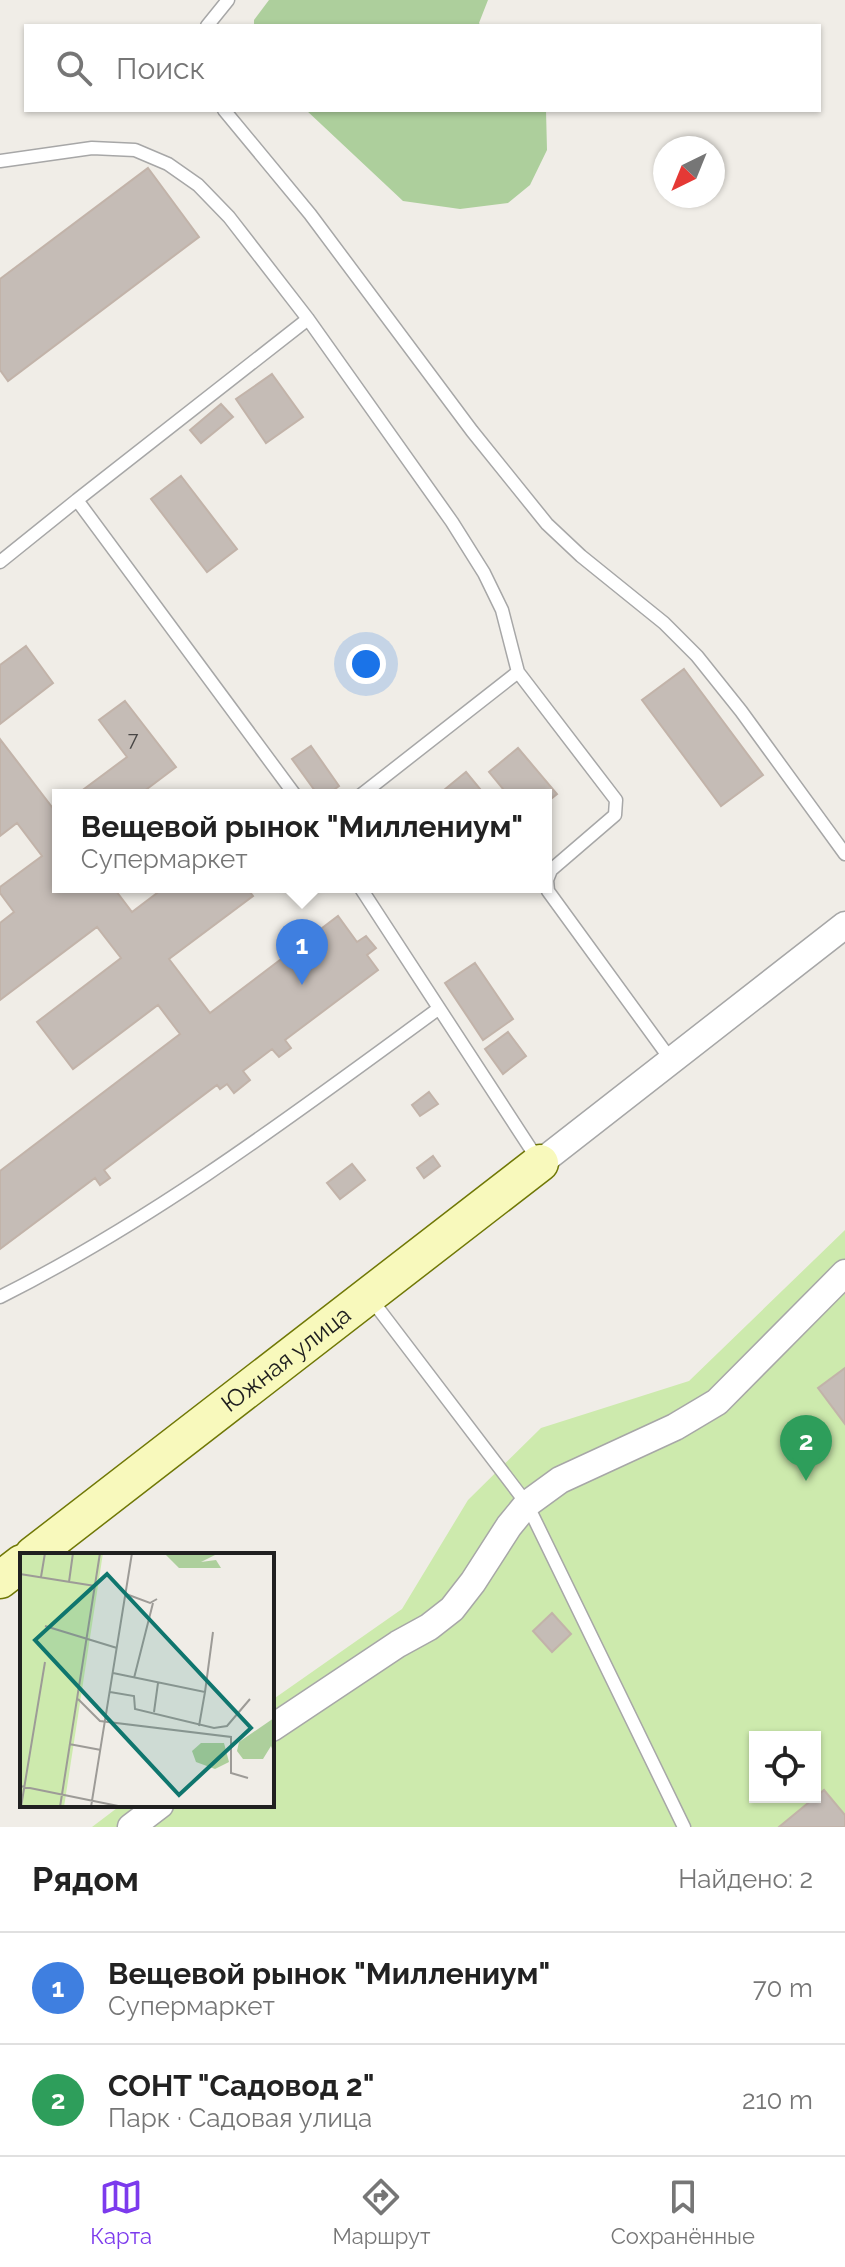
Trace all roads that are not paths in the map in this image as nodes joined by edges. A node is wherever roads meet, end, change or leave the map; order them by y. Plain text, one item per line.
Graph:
1 (228, 0) edge
2 (209, 24) edge
3 (226, 112) edge
4 (0, 161) edge
5 (308, 319) junction
6 (77, 500) junction
7 (0, 562) edge
8 (518, 672) junction
9 (291, 789) edge
10 (369, 789) edge
11 (845, 854) edge
12 (552, 869) edge
13 (364, 893) edge
14 (549, 893) edge
15 (845, 925) edge
16 (438, 1009) junction
17 (671, 1060) junction
18 (540, 1163) junction
19 (845, 1273) edge
20 (368, 1295) junction
21 (0, 1297) edge
22 (527, 1504) junction
23 (36, 1553) edge
24 (20, 1565) edge
25 (0, 1580) edge
26 (274, 1727) edge
27 (684, 1827) edge

1 - 2 lane
3 - 11 lane
4 - 5 lane
5 - 6 lane
5 - 8 lane
6 - 7 lane
6 - 9 lane
8 - 10 lane
8 - 12 lane
13 - 16 lane
14 - 17 lane
15 - 17 street
16 - 18 lane
16 - 21 lane
17 - 18 street
18 - 20 street, Южная улица
19 - 22 street
20 - 22 lane
20 - 23 street, Южная улица
22 - 26 street
22 - 27 lane
24 - 25 street

